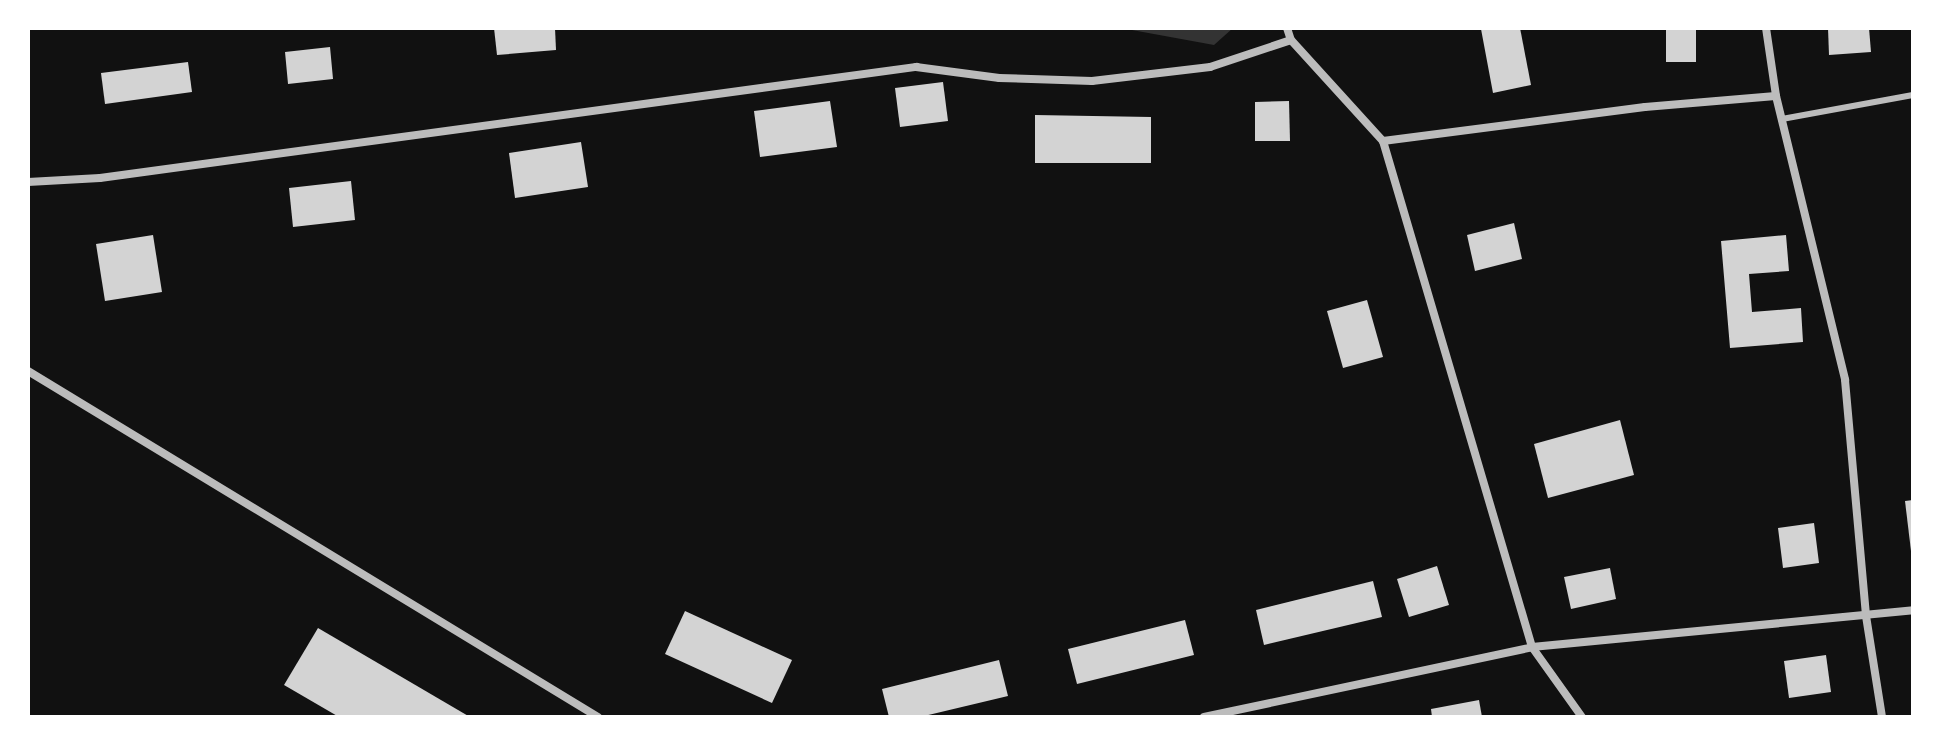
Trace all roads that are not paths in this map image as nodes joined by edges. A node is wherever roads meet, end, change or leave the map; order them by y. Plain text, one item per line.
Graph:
1 (1287, 28) edge
2 (1766, 28) edge
3 (1291, 40) junction
4 (1913, 95) edge
5 (1776, 96) junction
6 (1782, 119) junction
7 (1383, 141) junction
8 (28, 182) edge
9 (28, 371) edge
10 (1913, 610) edge
11 (1866, 616) junction
12 (1532, 647) junction
13 (598, 717) edge
14 (1204, 717) edge
15 (1582, 717) edge
16 (1882, 717) edge

1 - 3 street
2 - 5 street
3 - 7 street
3 - 8 street
4 - 6 lane
5 - 6 street
5 - 7 street
6 - 11 street
7 - 12 street
9 - 13 street
10 - 11 street
11 - 12 street
11 - 16 street
12 - 14 street
12 - 15 street

